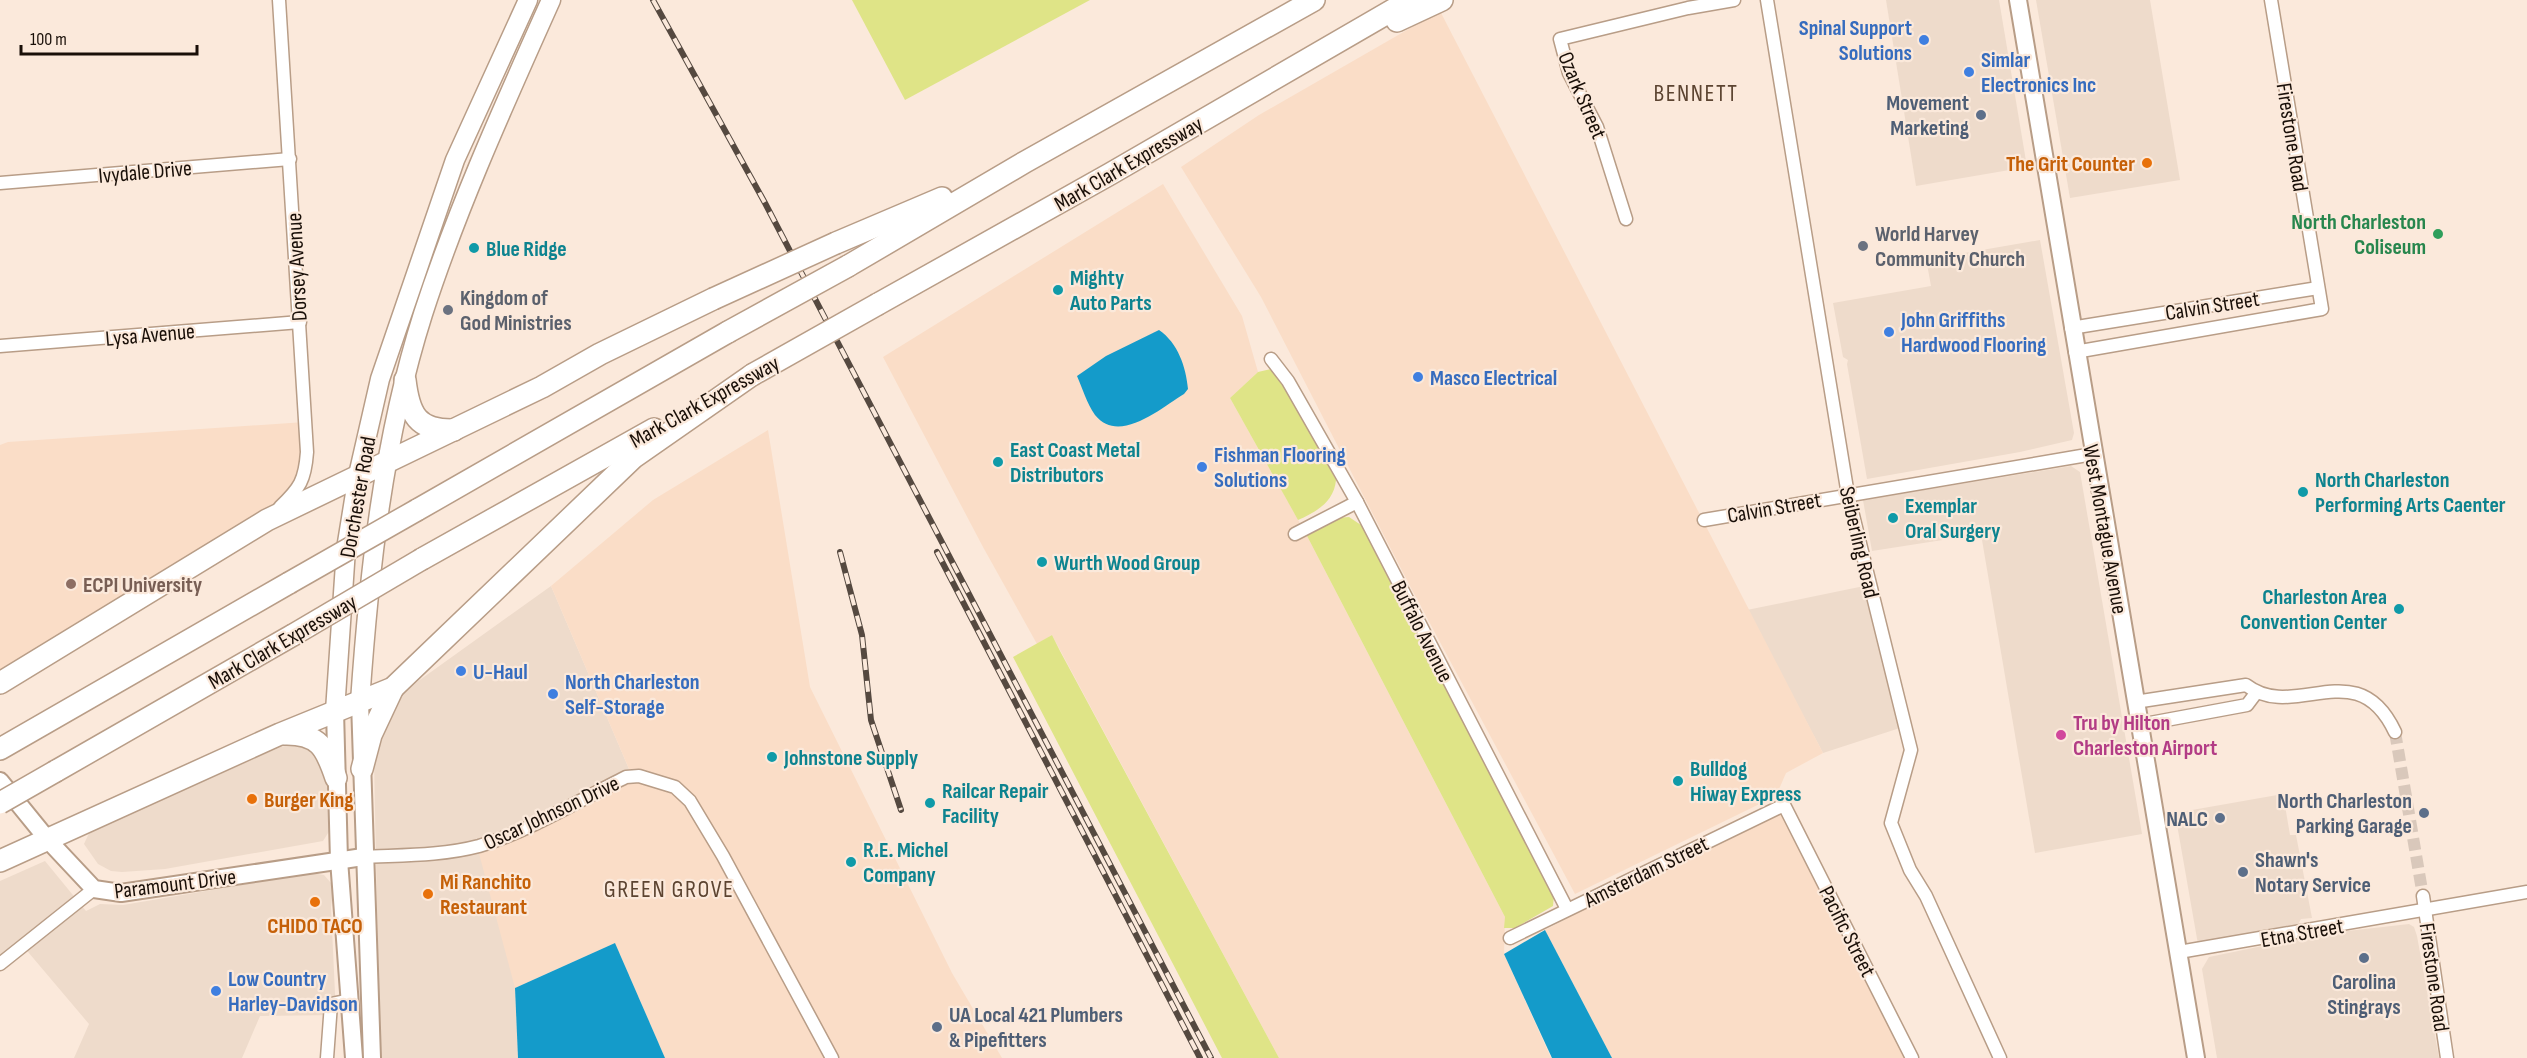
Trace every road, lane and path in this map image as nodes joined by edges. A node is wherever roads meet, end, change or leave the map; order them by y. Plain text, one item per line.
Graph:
1 (279, 0) edge
2 (528, 0) edge
3 (551, 0) edge
4 (1304, 0) edge
5 (1314, 0) edge
6 (1410, 0) edge
7 (1442, 0) edge
8 (1734, 0) edge
9 (1767, 0) edge
10 (2018, 0) edge
11 (2271, 0) edge
12 (1266, 25) junction
13 (1233, 103) junction
14 (290, 159) junction
15 (1025, 162) junction
16 (0, 183) edge
17 (1626, 219) dead end
18 (2318, 288) junction
19 (2322, 309) joint
20 (300, 322) junction
21 (2071, 328) junction
22 (0, 346) edge
23 (2075, 352) junction
24 (1271, 359) dead end
25 (752, 375) junction
26 (405, 380) junction
27 (454, 430) junction
28 (2093, 454) junction
29 (388, 459) junction
30 (358, 475) junction
31 (1848, 495) junction
32 (1357, 502) junction
33 (1704, 519) dead end
34 (267, 520) junction
35 (1295, 534) dead end
36 (0, 683) edge
37 (393, 688) junction
38 (2256, 693) junction
39 (360, 702) junction
40 (2135, 702) junction
41 (335, 711) junction
42 (2139, 725) junction
43 (2395, 732) tunnel mouth
44 (280, 734) junction
45 (0, 749) edge
46 (362, 769) junction
47 (336, 778) junction
48 (0, 781) edge
49 (0, 803) edge
50 (1784, 805) joint
51 (48, 840) junction
52 (363, 857) junction
53 (339, 860) junction
54 (0, 861) edge
55 (94, 889) junction
56 (2527, 892) edge
57 (2423, 896) tunnel mouth
58 (1567, 909) junction
59 (2425, 909) junction
60 (1510, 939) dead end
61 (2179, 952) junction
62 (0, 964) edge
63 (350, 999) junction
64 (327, 1058) edge
65 (354, 1058) edge
66 (372, 1058) edge
67 (832, 1058) edge
68 (1912, 1058) edge
69 (2000, 1058) edge
70 (2196, 1058) edge
71 (2447, 1058) edge

1 - 14 street, Dorsey Avenue
2 - 30 main road, Dorchester Road
3 - 26 main road, Dorchester Road
4 - 12 highway
5 - 12 highway, Mark Clark Expressway
6 - 13 highway, Mark Clark Expressway
7 - 13 highway
8 - 17 street, Ozark Street
9 - 31 street, Seiberling Road
10 - 21 main road, West Montague Avenue
11 - 18 street, Firestone Road
12 - 15 highway, Mark Clark Expressway
13 - 25 highway, Mark Clark Expressway, bridge
14 - 16 street, Ivydale Drive
14 - 20 street, Dorsey Avenue
15 - 27 highway, bridge
15 - 45 highway, Mark Clark Expressway, bridge
18 - 19 street, Firestone Road
18 - 21 street, Calvin Street
19 - 23 street, Calvin Street
20 - 22 street, Lysa Avenue
20 - 34 street, Dorsey Avenue
21 - 23 main road, West Montague Avenue
23 - 28 main road, West Montague Avenue
24 - 32 street, Buffalo Avenue
25 - 37 highway
25 - 49 highway, Mark Clark Expressway, bridge
26 - 27 highway
26 - 29 main road, Dorchester Road
27 - 29 highway
28 - 31 street, Calvin Street
28 - 40 main road, West Montague Avenue
29 - 30 highway
29 - 39 main road, Dorchester Road
30 - 34 highway
30 - 41 main road, Dorchester Road
31 - 33 street, Calvin Street
31 - 69 street, Seiberling Road
32 - 35 street
32 - 58 street, Buffalo Avenue
34 - 36 highway
37 - 39 highway
37 - 46 highway
38 - 40 street
38 - 42 street
38 - 43 street
39 - 41 highway
39 - 46 main road, Dorchester Road
40 - 42 main road, West Montague Avenue
41 - 44 highway
41 - 47 main road, Dorchester Road
42 - 61 main road, West Montague Avenue
44 - 47 highway
44 - 51 highway
46 - 52 main road, Dorchester Road
47 - 53 main road, Dorchester Road
48 - 51 main road, Paramount Drive
50 - 58 street, Amsterdam Street
50 - 68 street, Pacific Street
51 - 54 highway
51 - 55 main road, Paramount Drive
52 - 53 main road, Paramount Drive
52 - 66 main road, Dorchester Road
52 - 67 street, Oscar Johnson Drive
53 - 55 main road, Paramount Drive
53 - 63 main road, Dorchester Road
55 - 62 street
56 - 59 street, Etna Street
57 - 59 street, Firestone Road
58 - 60 street, Amsterdam Street
59 - 61 street, Etna Street
59 - 71 street, Firestone Road
61 - 70 main road, West Montague Avenue
63 - 64 street
63 - 65 main road, Dorchester Road

